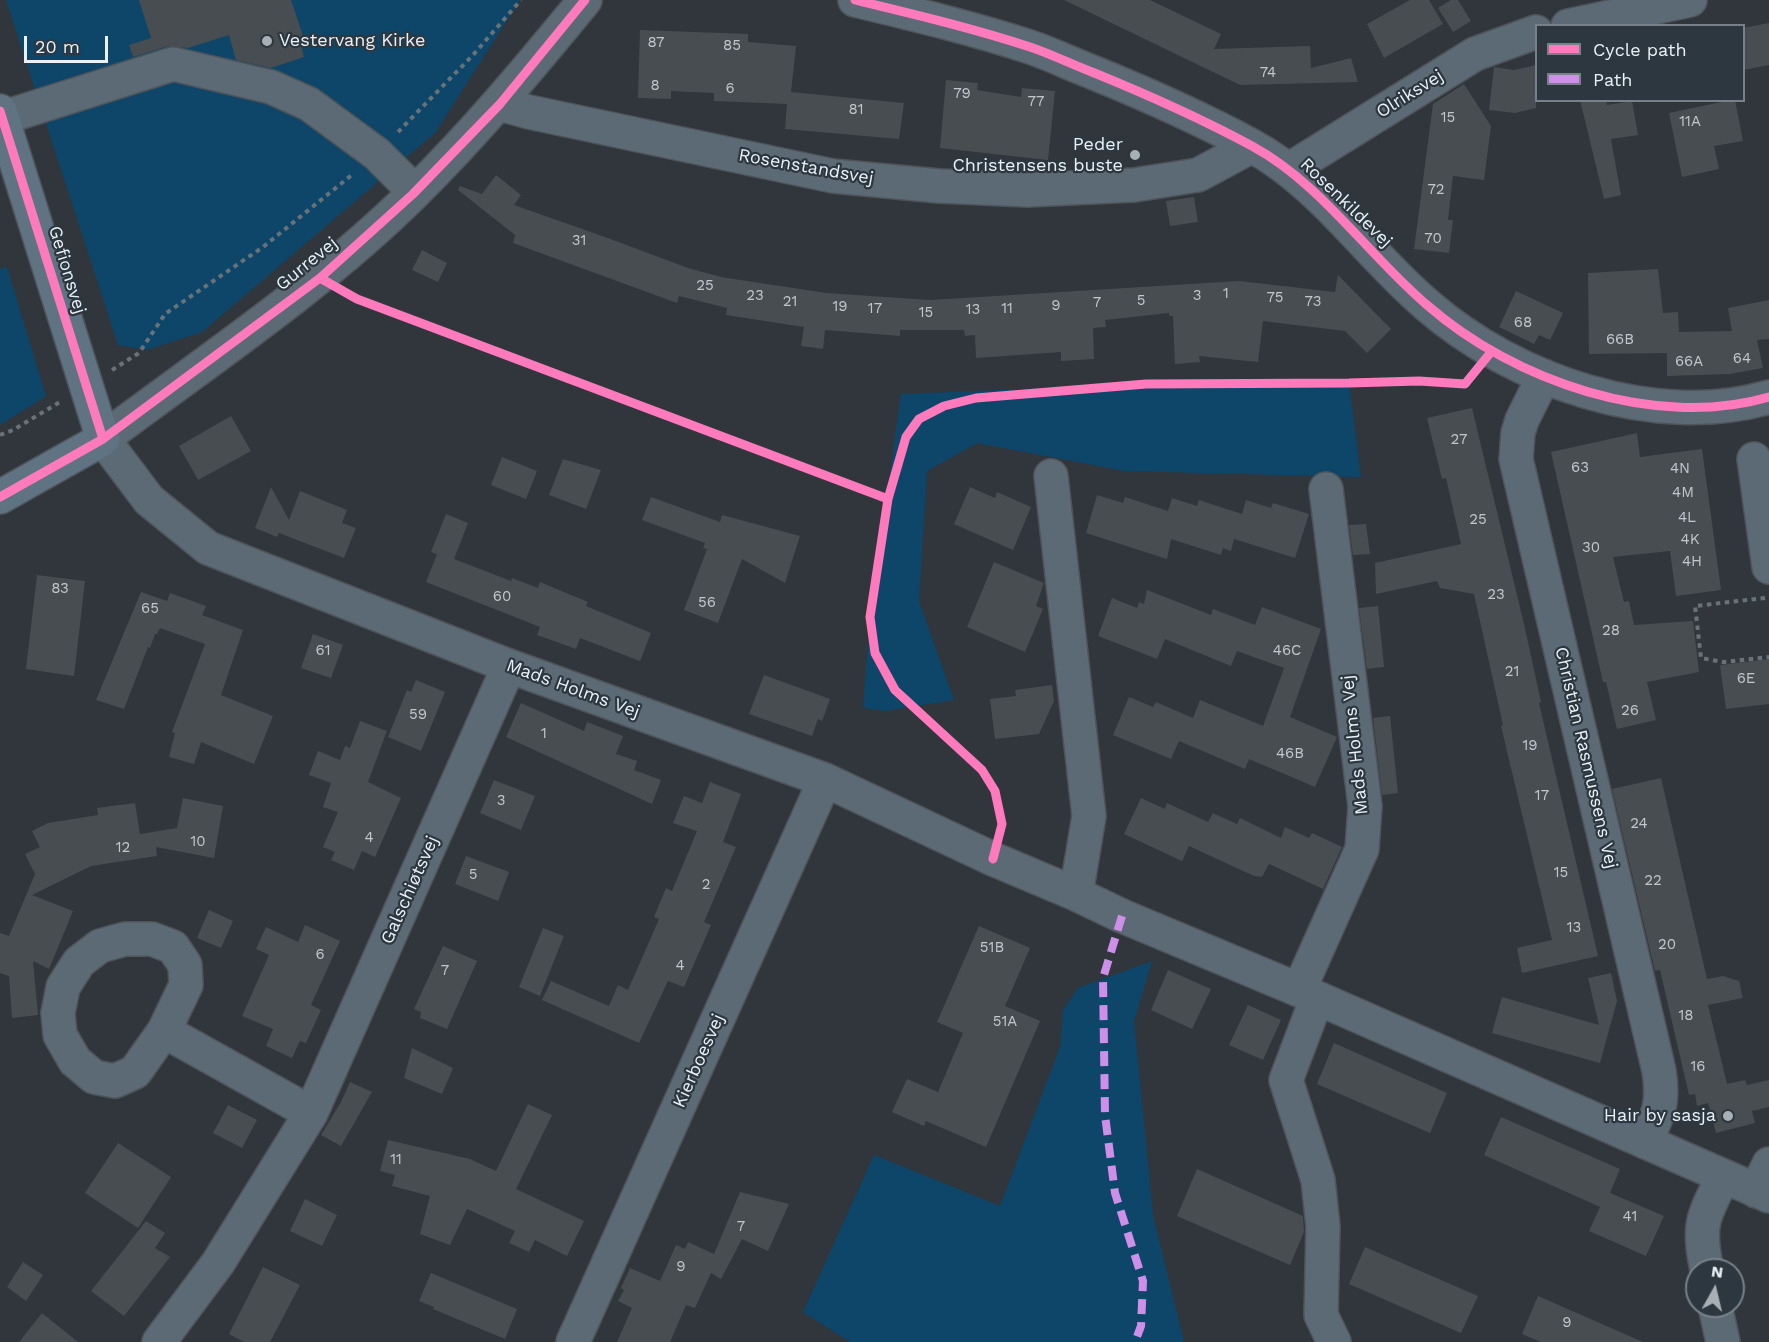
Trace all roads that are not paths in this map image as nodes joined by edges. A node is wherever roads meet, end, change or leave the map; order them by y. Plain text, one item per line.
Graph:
1 (585, 0) edge
2 (855, 0) edge
3 (1690, 0) edge
4 (951, 11) edge
5 (1577, 24) edge
6 (1535, 32) edge
7 (500, 104) junction
8 (1, 115) edge
9 (1252, 146) junction
10 (1290, 169) junction
11 (415, 192) junction
12 (1544, 376) junction
13 (1769, 397) edge
14 (103, 439) junction
15 (1754, 459) dead end
16 (1051, 476) dead end
17 (1326, 489) dead end
18 (0, 497) edge
19 (1769, 567) edge
20 (509, 666) junction
21 (825, 780) junction
22 (1076, 894) junction
23 (1308, 994) junction
24 (164, 1031) junction
25 (311, 1113) junction
26 (1646, 1142) junction
27 (1723, 1177) junction
28 (1765, 1184) edge
29 (1704, 1258) edge
30 (1718, 1318) edge
31 (159, 1342) edge
32 (573, 1342) edge
33 (1334, 1342) edge
34 (1723, 1342) edge

1 - 7 street, Gurrevej
2 - 4 street, Rosenkildevej
3 - 5 street
4 - 9 street, Rosenkildevej
6 - 10 street, Olriksvej
7 - 9 street, Rosenstandsvej
7 - 11 street, Gurrevej
8 - 11 street
8 - 14 main road, Gefionsvej
9 - 10 street, Rosenkildevej
10 - 12 street, Rosenkildevej
11 - 14 street, Gurrevej
12 - 13 street, Rosenkildevej
12 - 26 street, Christian Rasmussens Vej
14 - 18 main road, Gurrevej
14 - 20 street, Mads Holms Vej
15 - 19 street
16 - 22 street
17 - 23 street, Mads Holms Vej
20 - 21 street, Mads Holms Vej
20 - 25 street, Galschiøtsvej
21 - 22 street, Mads Holms Vej
21 - 32 street, Kierboesvej
22 - 23 street, Mads Holms Vej
23 - 26 street, Mads Holms Vej
23 - 33 street, Mads Holms Vej
24 - 24 street
24 - 25 street
25 - 31 street, Galschiøtsvej
26 - 27 street, Mads Holms Vej
27 - 28 street, Mads Holms Vej
27 - 29 street
30 - 34 street

